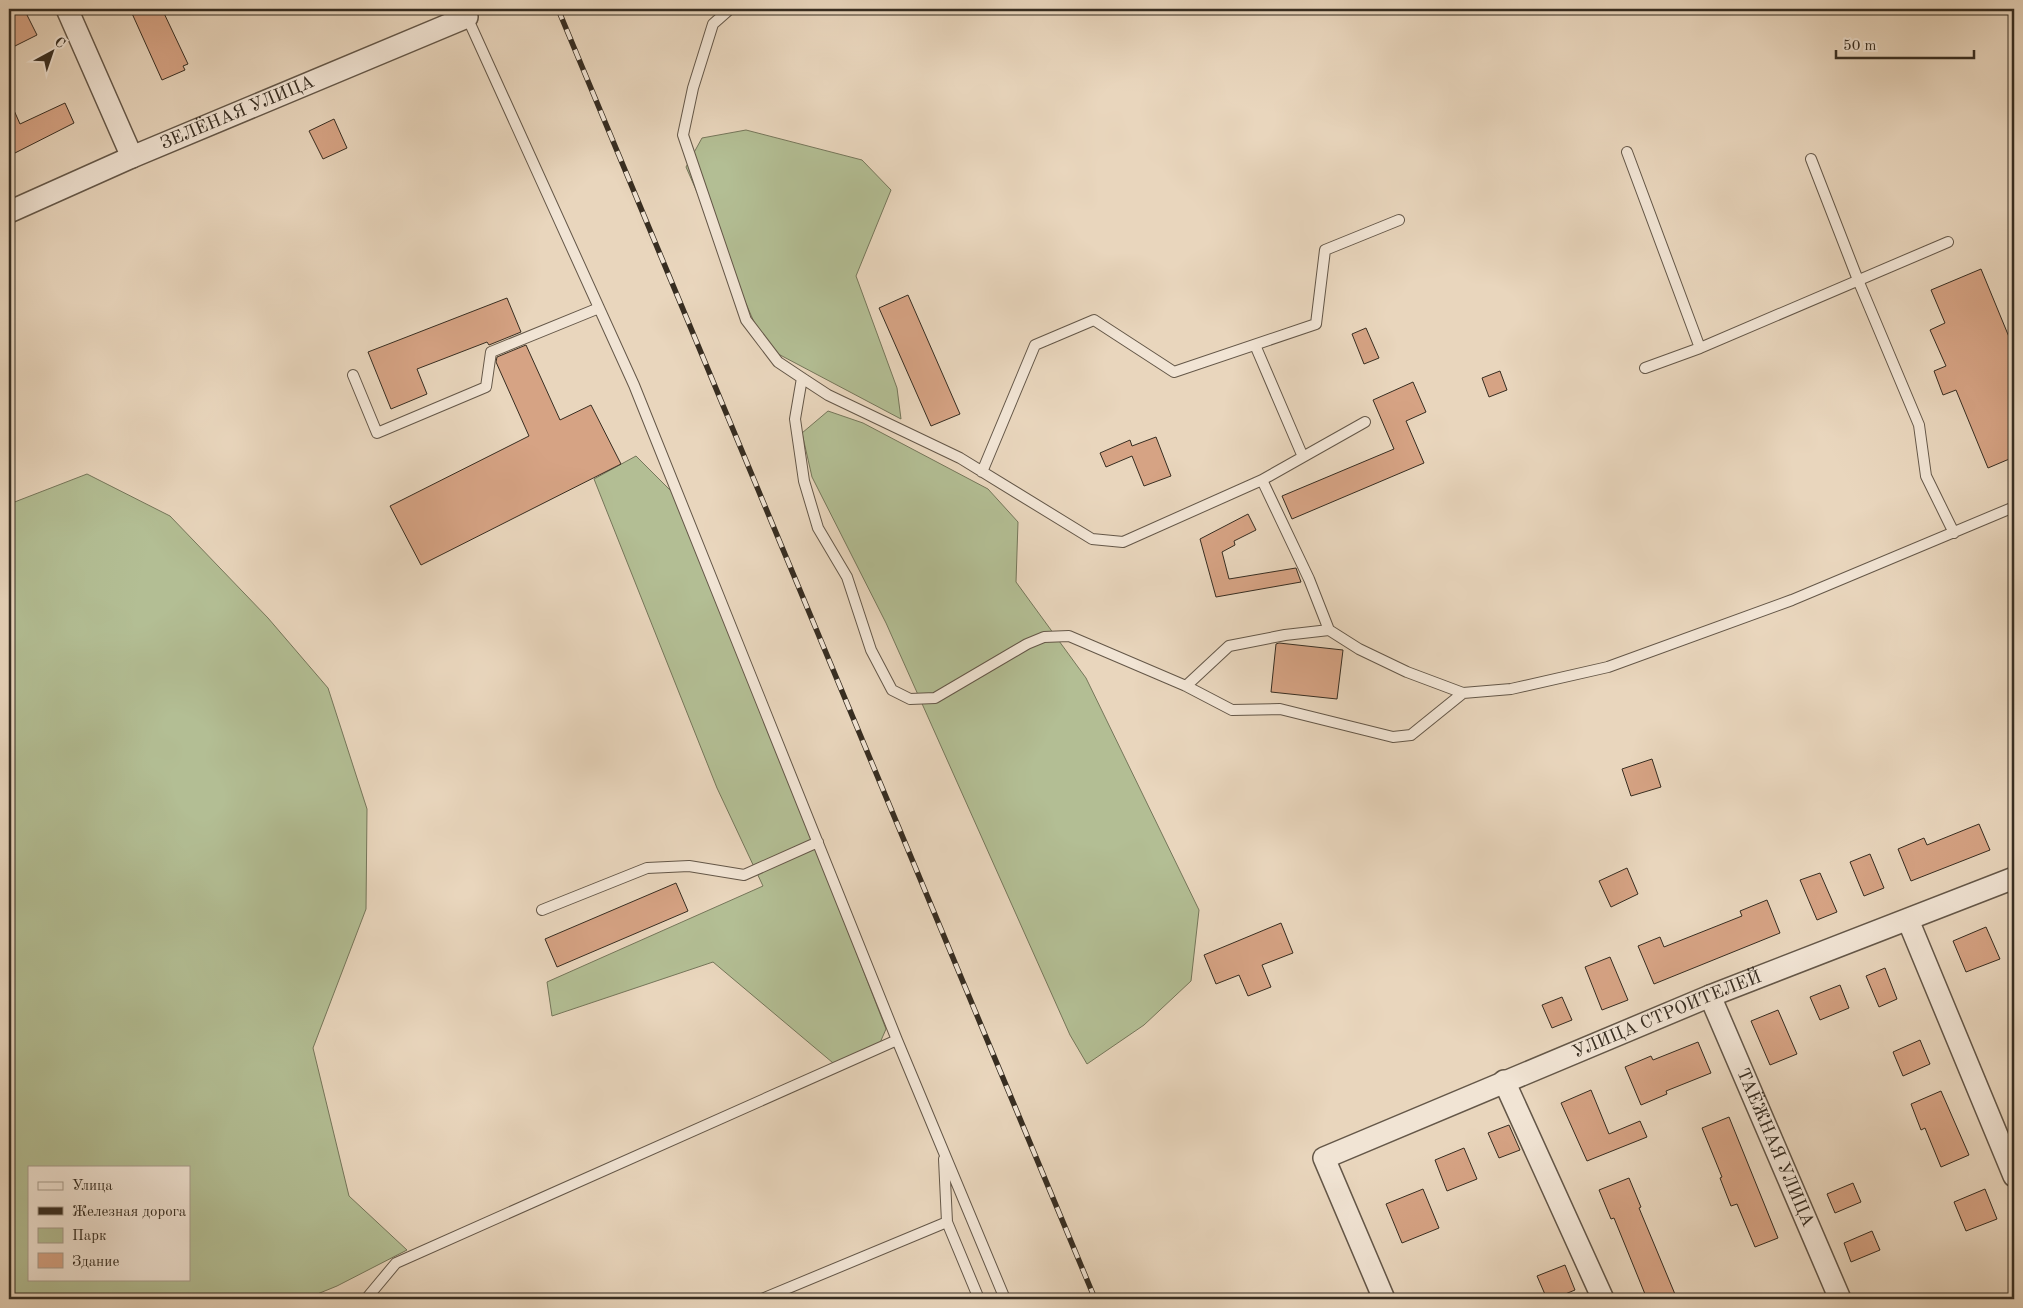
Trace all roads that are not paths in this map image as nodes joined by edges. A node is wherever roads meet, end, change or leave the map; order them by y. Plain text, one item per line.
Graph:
1 (67, 9) edge
2 (730, 9) edge
3 (466, 13) edge
4 (1627, 152) dead end
5 (132, 157) junction
6 (1811, 159) dead end
7 (9, 212) edge
8 (1399, 220) dead end
9 (1948, 242) dead end
10 (1858, 280) junction
11 (599, 308) junction
12 (1254, 345) junction
13 (1700, 348) junction
14 (1645, 368) dead end
15 (353, 375) dead end
16 (802, 378) junction
17 (1365, 422) dead end
18 (1303, 457) junction
19 (982, 472) junction
20 (1262, 480) junction
21 (2014, 508) edge
22 (1954, 533) junction
23 (1329, 630) junction
24 (1186, 686) junction
25 (1463, 693) junction
26 (818, 842) junction
27 (2014, 878) edge
28 (542, 910) dead end
29 (1908, 920) junction
30 (1710, 996) junction
31 (897, 1040) junction
32 (1504, 1081) junction
33 (943, 1151) junction
34 (2014, 1176) edge
35 (947, 1222) junction
36 (366, 1299) edge
37 (762, 1299) edge
38 (979, 1299) edge
39 (1005, 1299) edge
40 (1384, 1299) edge
41 (1603, 1299) edge
42 (1840, 1299) edge

1 - 5 street
2 - 16 lane
3 - 5 street, ЗЕЛЁНАЯ УЛИЦА
3 - 11 lane
4 - 13 lane
5 - 7 street, ЗЕЛЁНАЯ УЛИЦА
6 - 10 lane
8 - 12 lane
9 - 10 lane
10 - 13 lane
10 - 22 lane
11 - 15 lane
11 - 26 lane
12 - 18 lane
12 - 19 lane
13 - 14 lane
16 - 19 lane
16 - 24 lane
17 - 18 lane
18 - 20 lane
19 - 20 lane
20 - 23 lane
21 - 22 lane
22 - 25 lane
23 - 24 lane
23 - 25 lane
24 - 25 lane
26 - 28 lane
26 - 31 lane
27 - 29 street, УЛИЦА СТРОИТЕЛЕЙ
29 - 30 street, УЛИЦА СТРОИТЕЛЕЙ
29 - 34 street
30 - 32 street, УЛИЦА СТРОИТЕЛЕЙ
30 - 42 street, ТАЁЖНАЯ УЛИЦА
31 - 33 lane
31 - 36 lane
32 - 40 street, УЛИЦА СТРОИТЕЛЕЙ
32 - 41 street
33 - 35 lane
33 - 39 lane
35 - 37 lane
35 - 38 lane

